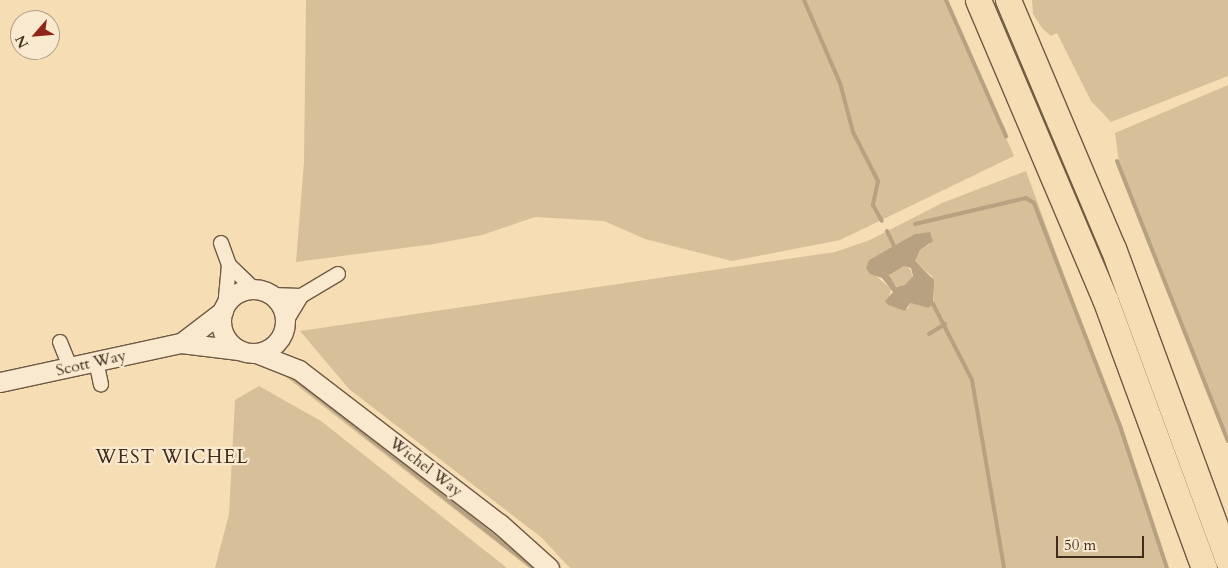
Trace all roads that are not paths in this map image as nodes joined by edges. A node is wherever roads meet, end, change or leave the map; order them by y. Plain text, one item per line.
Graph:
1 (978, 0) edge
2 (1008, 0) edge
3 (222, 243) dead end
4 (229, 265) junction
5 (338, 274) dead end
6 (263, 292) junction
7 (301, 296) junction
8 (224, 309) junction
9 (283, 330) junction
10 (60, 342) dead end
11 (181, 343) junction
12 (248, 351) junction
13 (96, 361) junction
14 (70, 367) junction
15 (299, 370) junction
16 (0, 382) edge
17 (101, 384) dead end
18 (1228, 560) edge
19 (549, 568) edge
20 (1204, 568) edge

1 - 20 highway
2 - 18 highway
3 - 4 street
4 - 6 street
4 - 8 street
5 - 7 street
6 - 7 street
6 - 8 street
6 - 9 street
7 - 9 street
8 - 11 street, Scott Way
8 - 12 street
9 - 12 street
9 - 15 street, Wichel Way
10 - 14 street
11 - 12 street, Scott Way
11 - 13 street, Scott Way
12 - 15 street, Wichel Way
13 - 14 street, Scott Way
13 - 17 street
14 - 16 street, Scott Way
15 - 19 street, Wichel Way

